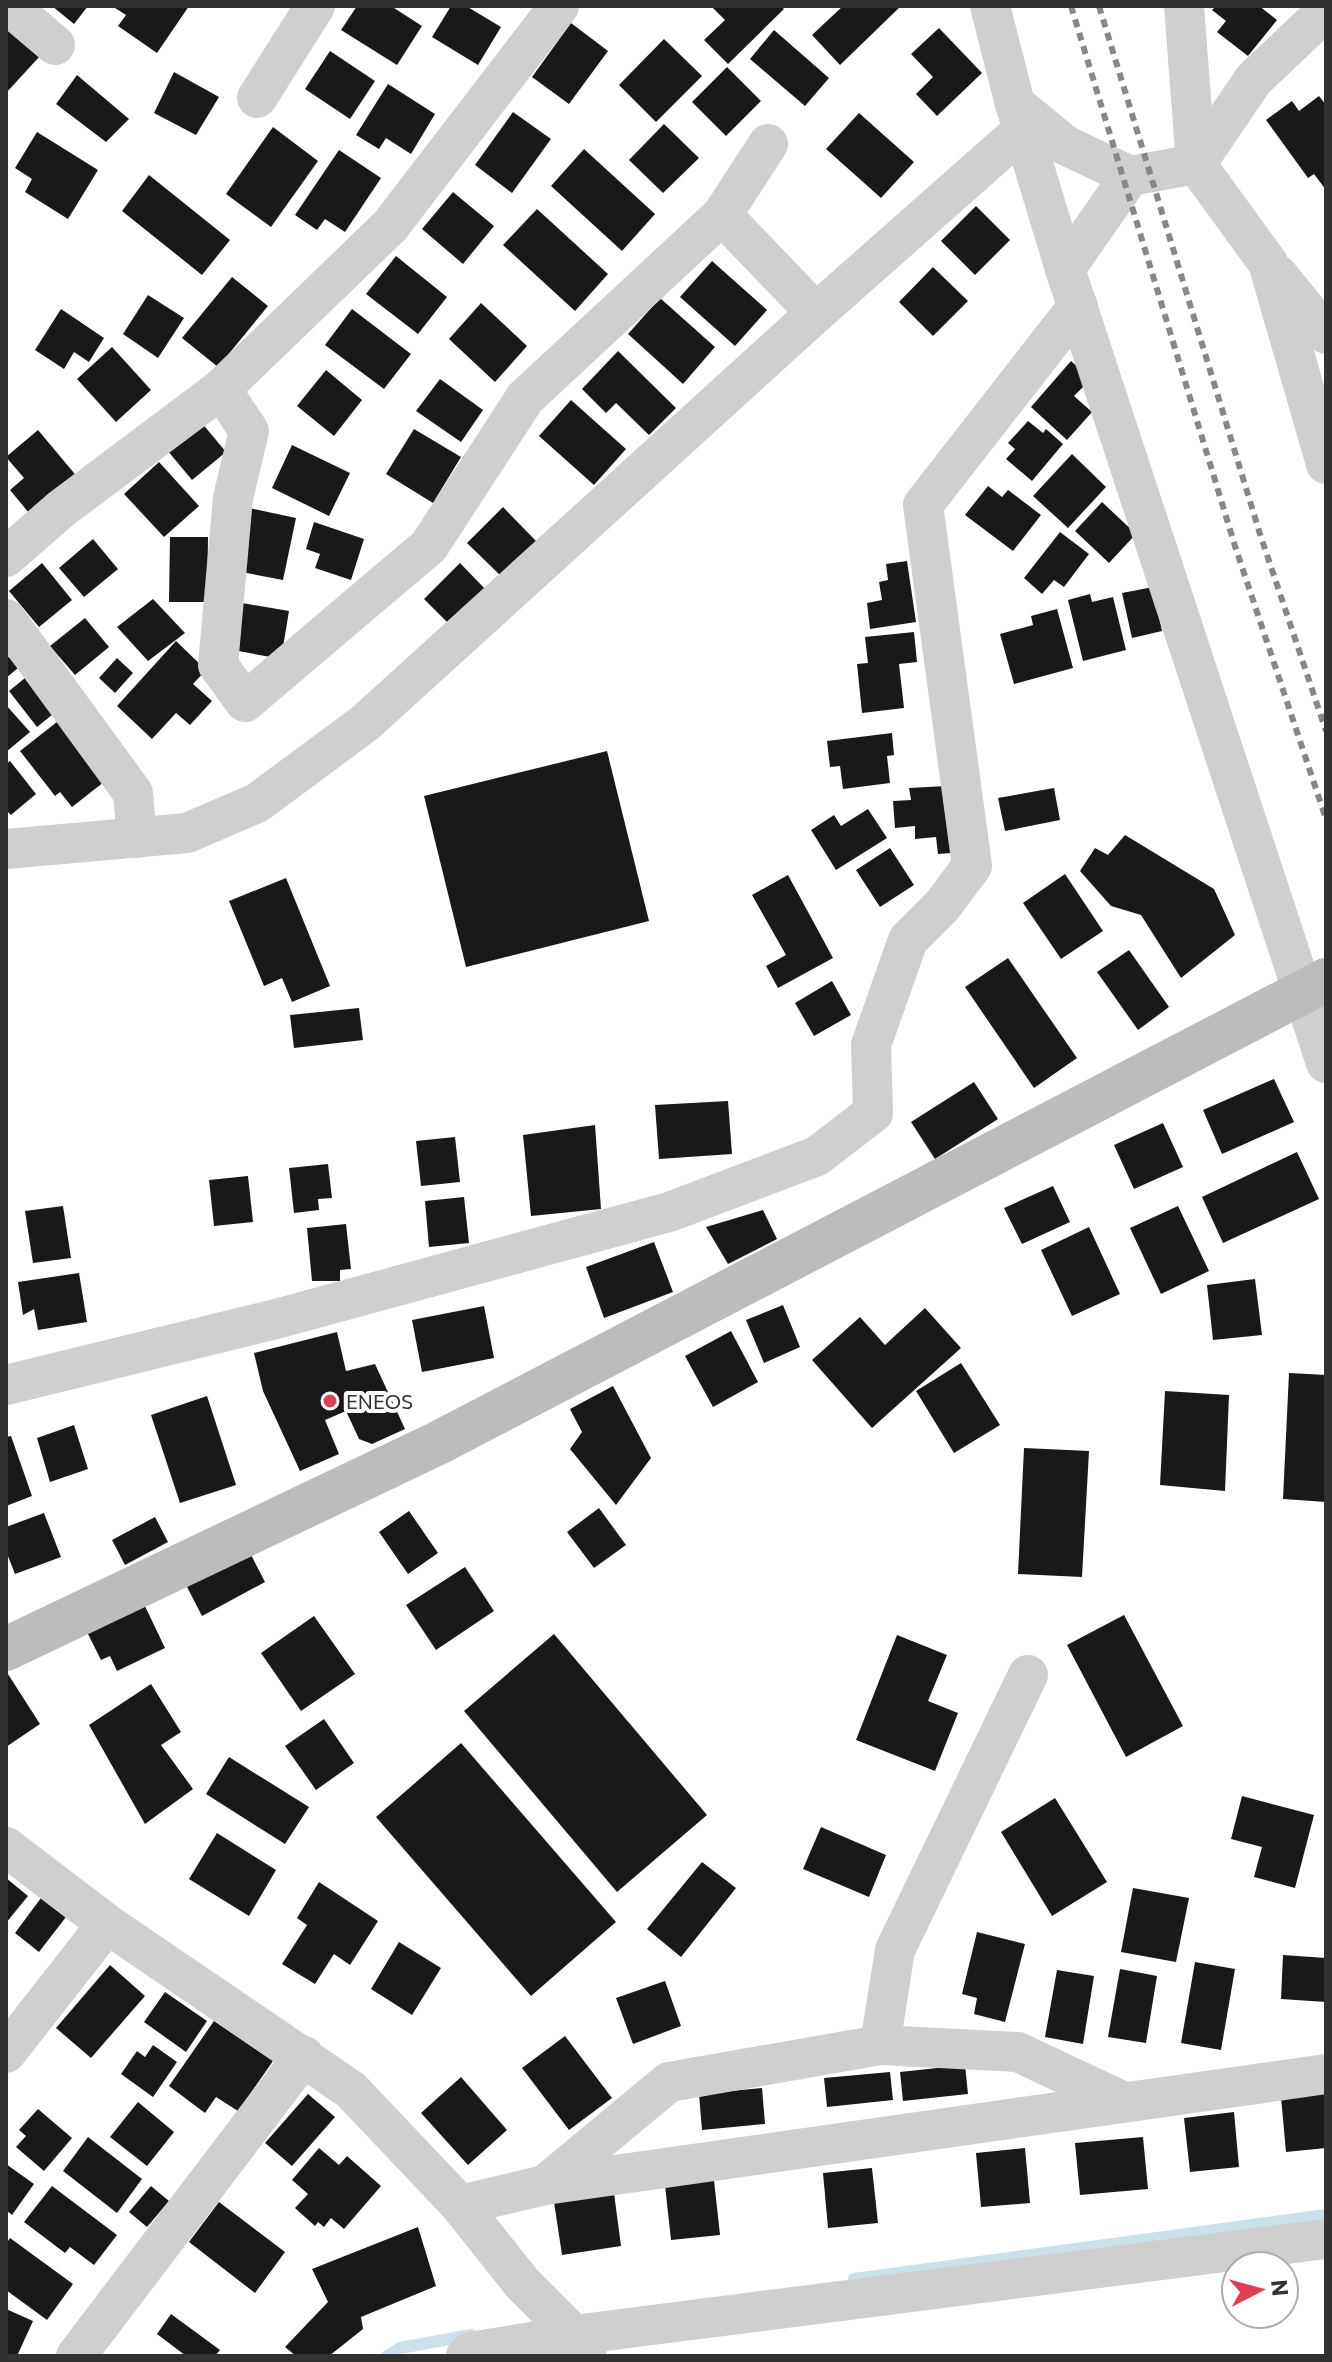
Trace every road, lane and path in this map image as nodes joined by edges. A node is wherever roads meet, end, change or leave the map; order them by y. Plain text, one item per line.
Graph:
1 (9, 6) edge
2 (315, 6) edge
3 (559, 6) edge
4 (990, 6) edge
5 (1184, 6) edge
6 (1326, 11) edge
7 (55, 45) dead end
8 (257, 98) dead end
9 (1019, 117) junction
10 (768, 144) dead end
11 (1196, 164) junction
12 (1130, 176) junction
13 (722, 215) junction
14 (1268, 263) junction
15 (1071, 287) junction
16 (816, 313) junction
17 (1326, 334) edge
18 (221, 389) junction
19 (1326, 464) edge
20 (6, 557) edge
21 (6, 619) edge
22 (137, 838) junction
23 (6, 849) edge
24 (1315, 986) edge
25 (1326, 1063) edge
26 (6, 1385) edge
27 (6, 1649) edge
28 (1028, 1675) dead end
29 (6, 1847) edge
30 (107, 1924) junction
31 (880, 2045) junction
32 (6, 2053) edge
33 (304, 2056) junction
34 (1326, 2074) edge
35 (1122, 2101) junction
36 (545, 2185) junction
37 (460, 2205) junction
38 (1326, 2239) edge
39 (579, 2340) edge
40 (76, 2356) edge
41 (466, 2356) edge

1 - 7 street
2 - 8 street
3 - 18 street
4 - 9 street
5 - 11 street
6 - 11 street
9 - 12 street
9 - 15 street
9 - 16 street
10 - 13 street
11 - 12 street
11 - 14 street
12 - 15 street
13 - 16 street
13 - 18 street
14 - 17 street
14 - 19 street
15 - 24 street
15 - 26 street
16 - 22 street
18 - 20 street
21 - 22 street
22 - 23 street
24 - 25 street
24 - 27 street
28 - 31 street
29 - 30 street
30 - 32 street
30 - 33 street
31 - 35 street
31 - 36 street
33 - 37 street
33 - 40 street
34 - 35 street
35 - 36 street
36 - 37 street
37 - 39 street
38 - 39 street
39 - 41 street

